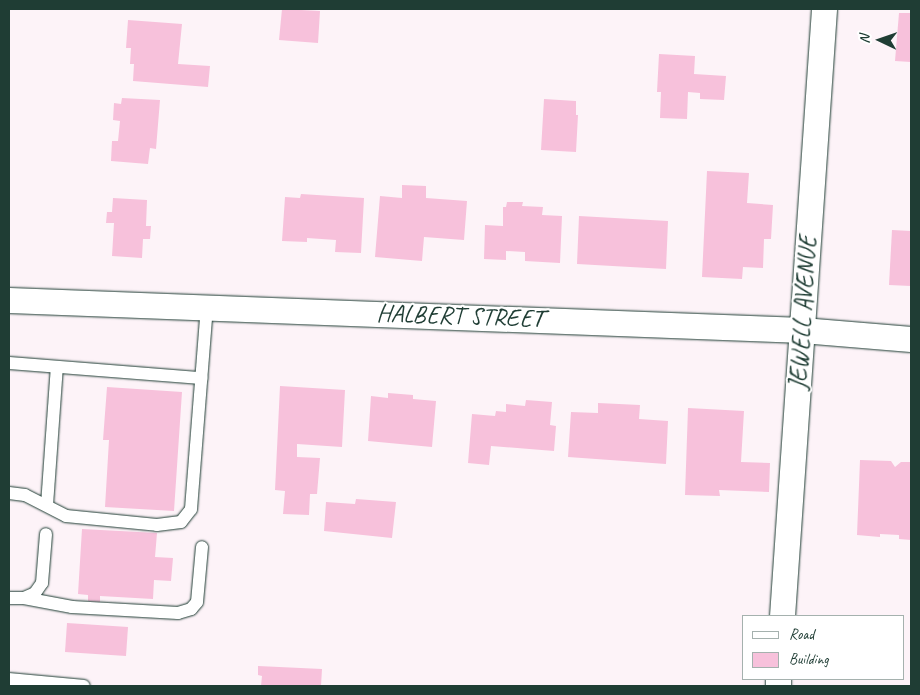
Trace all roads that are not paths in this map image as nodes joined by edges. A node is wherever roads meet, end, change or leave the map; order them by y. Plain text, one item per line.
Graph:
1 (824, 9) edge
2 (9, 300) edge
3 (206, 307) junction
4 (802, 330) junction
5 (911, 340) edge
6 (9, 363) edge
7 (57, 367) junction
8 (201, 378) junction
9 (9, 493) edge
10 (47, 505) junction
11 (46, 534) dead end
12 (202, 547) dead end
13 (9, 598) edge
14 (24, 598) junction
15 (782, 615) edge
16 (9, 679) edge
17 (84, 686) edge

1 - 4 street, JEWELL AVENUE
2 - 3 street, HALBERT STREET
3 - 4 street, HALBERT STREET
3 - 8 lane
4 - 5 street, HALBERT STREET
4 - 15 street, JEWELL AVENUE
6 - 7 lane
7 - 8 lane
7 - 10 lane
8 - 10 lane
9 - 10 lane
11 - 14 lane
12 - 14 lane
13 - 14 lane
16 - 17 lane

